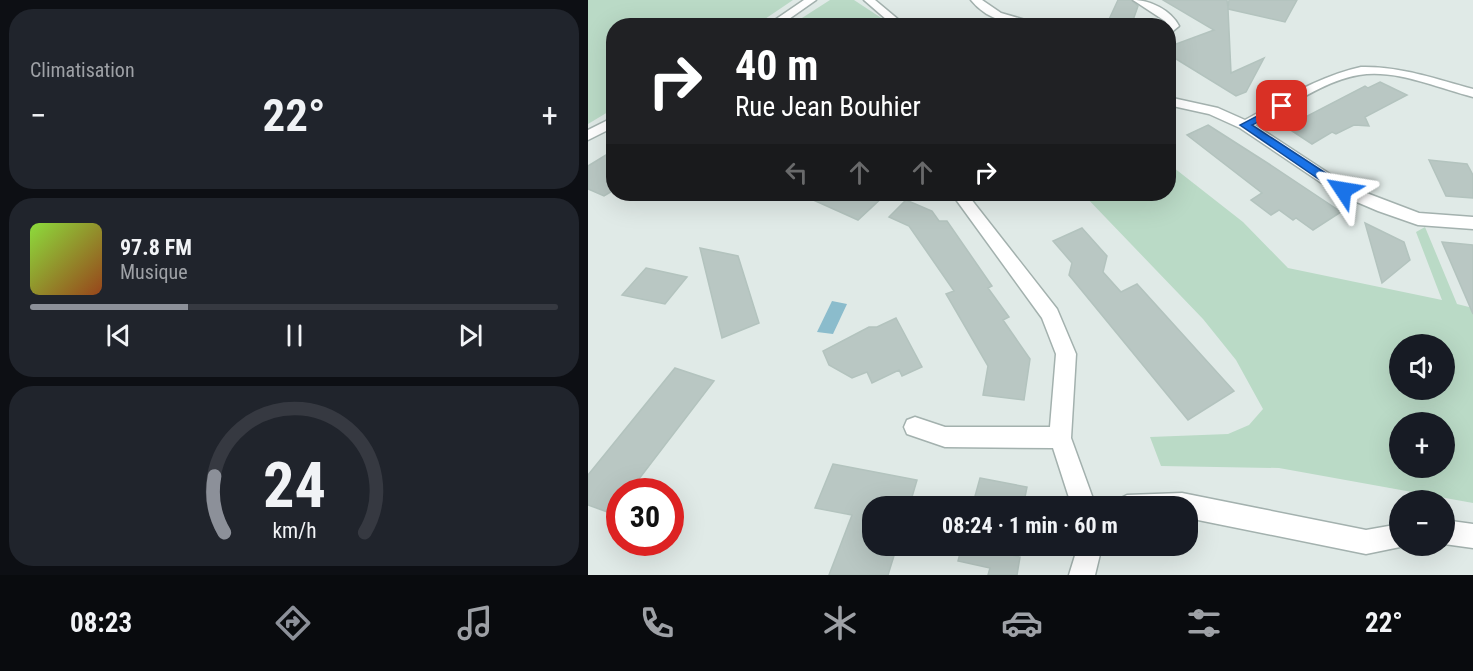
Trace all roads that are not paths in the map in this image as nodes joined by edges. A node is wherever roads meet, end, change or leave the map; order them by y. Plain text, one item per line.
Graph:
1 (811, 0) edge
2 (869, 0) edge
3 (976, 0) edge
4 (1138, 0) edge
5 (783, 18) edge
6 (891, 18) edge
7 (1007, 18) edge
8 (1168, 18) edge
9 (1473, 93) edge
10 (1176, 103) edge
11 (1245, 125) junction
12 (606, 126) edge
13 (588, 136) edge
14 (965, 201) edge
15 (1473, 223) edge
16 (915, 427) dead end
17 (1060, 438) junction
18 (1080, 496) edge
19 (1198, 508) edge
20 (1455, 534) edge
21 (1473, 536) edge
22 (1389, 538) edge
23 (1087, 556) edge
24 (1082, 575) edge

1 - 5 street
2 - 6 street
3 - 7 street
4 - 8 street
9 - 11 street
10 - 11 street
11 - 15 street
12 - 13 street
14 - 17 street
16 - 17 street
17 - 18 street
19 - 22 street
20 - 21 street
23 - 24 street

